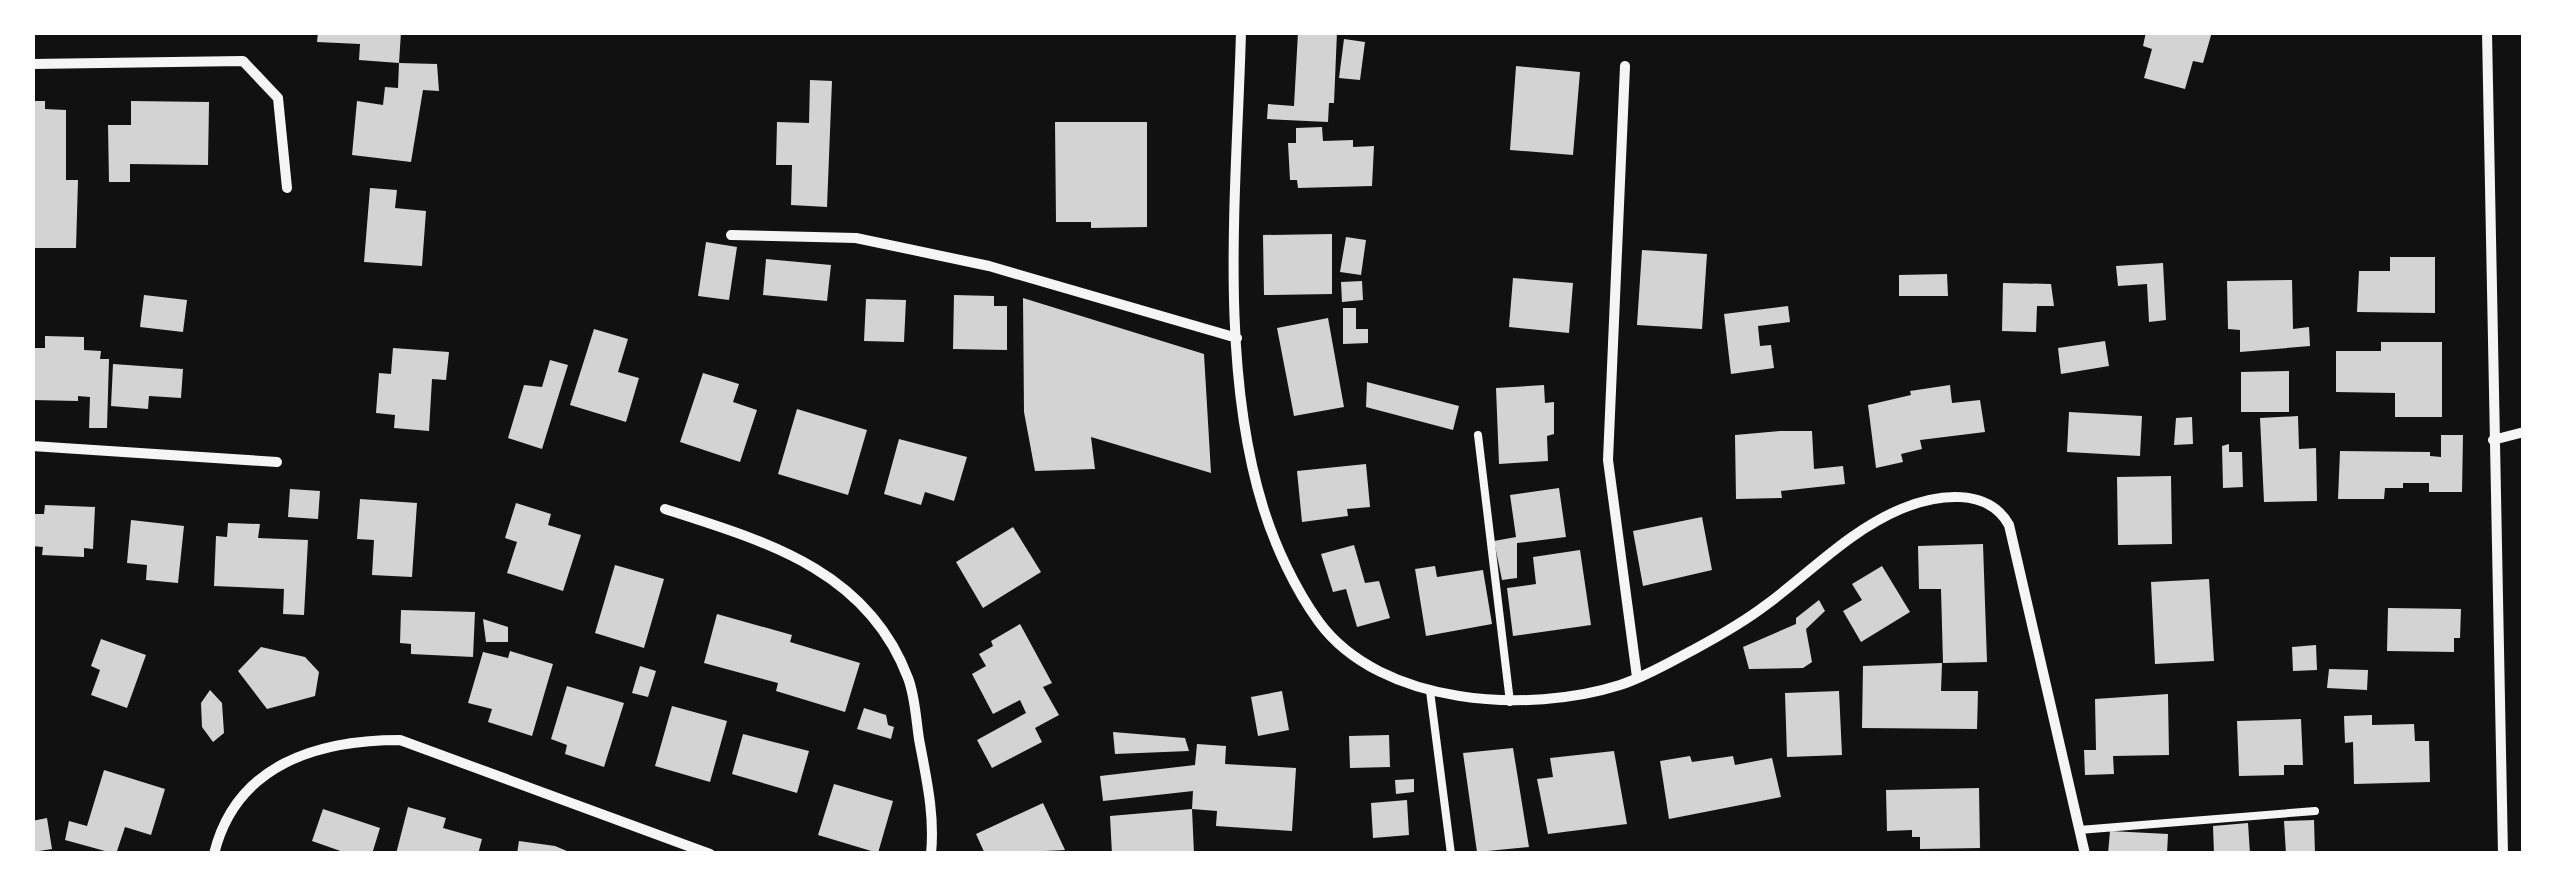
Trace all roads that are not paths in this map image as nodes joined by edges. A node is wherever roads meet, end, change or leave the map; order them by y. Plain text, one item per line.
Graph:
1 (1241, 32) edge
2 (2486, 32) edge
3 (32, 64) edge
4 (1625, 66) dead end
5 (288, 188) dead end
6 (731, 235) dead end
7 (1237, 338) junction
8 (2524, 432) edge
9 (1478, 435) dead end
10 (2492, 440) junction
11 (32, 446) edge
12 (277, 462) dead end
13 (665, 509) dead end
14 (1637, 677) junction
15 (1430, 691) junction
16 (1510, 702) junction
17 (2315, 811) dead end
18 (2079, 830) junction
19 (214, 854) edge
20 (710, 854) edge
21 (930, 854) edge
22 (1451, 854) edge
23 (2085, 854) edge
24 (2503, 854) edge

1 - 7 street
2 - 10 street
3 - 5 street
4 - 14 street
6 - 7 street
7 - 15 street
8 - 10 street
9 - 16 lane
10 - 24 street
11 - 12 street
13 - 21 street
14 - 16 street
14 - 18 street
15 - 16 street
15 - 22 lane
17 - 18 lane
18 - 23 street
19 - 20 street

